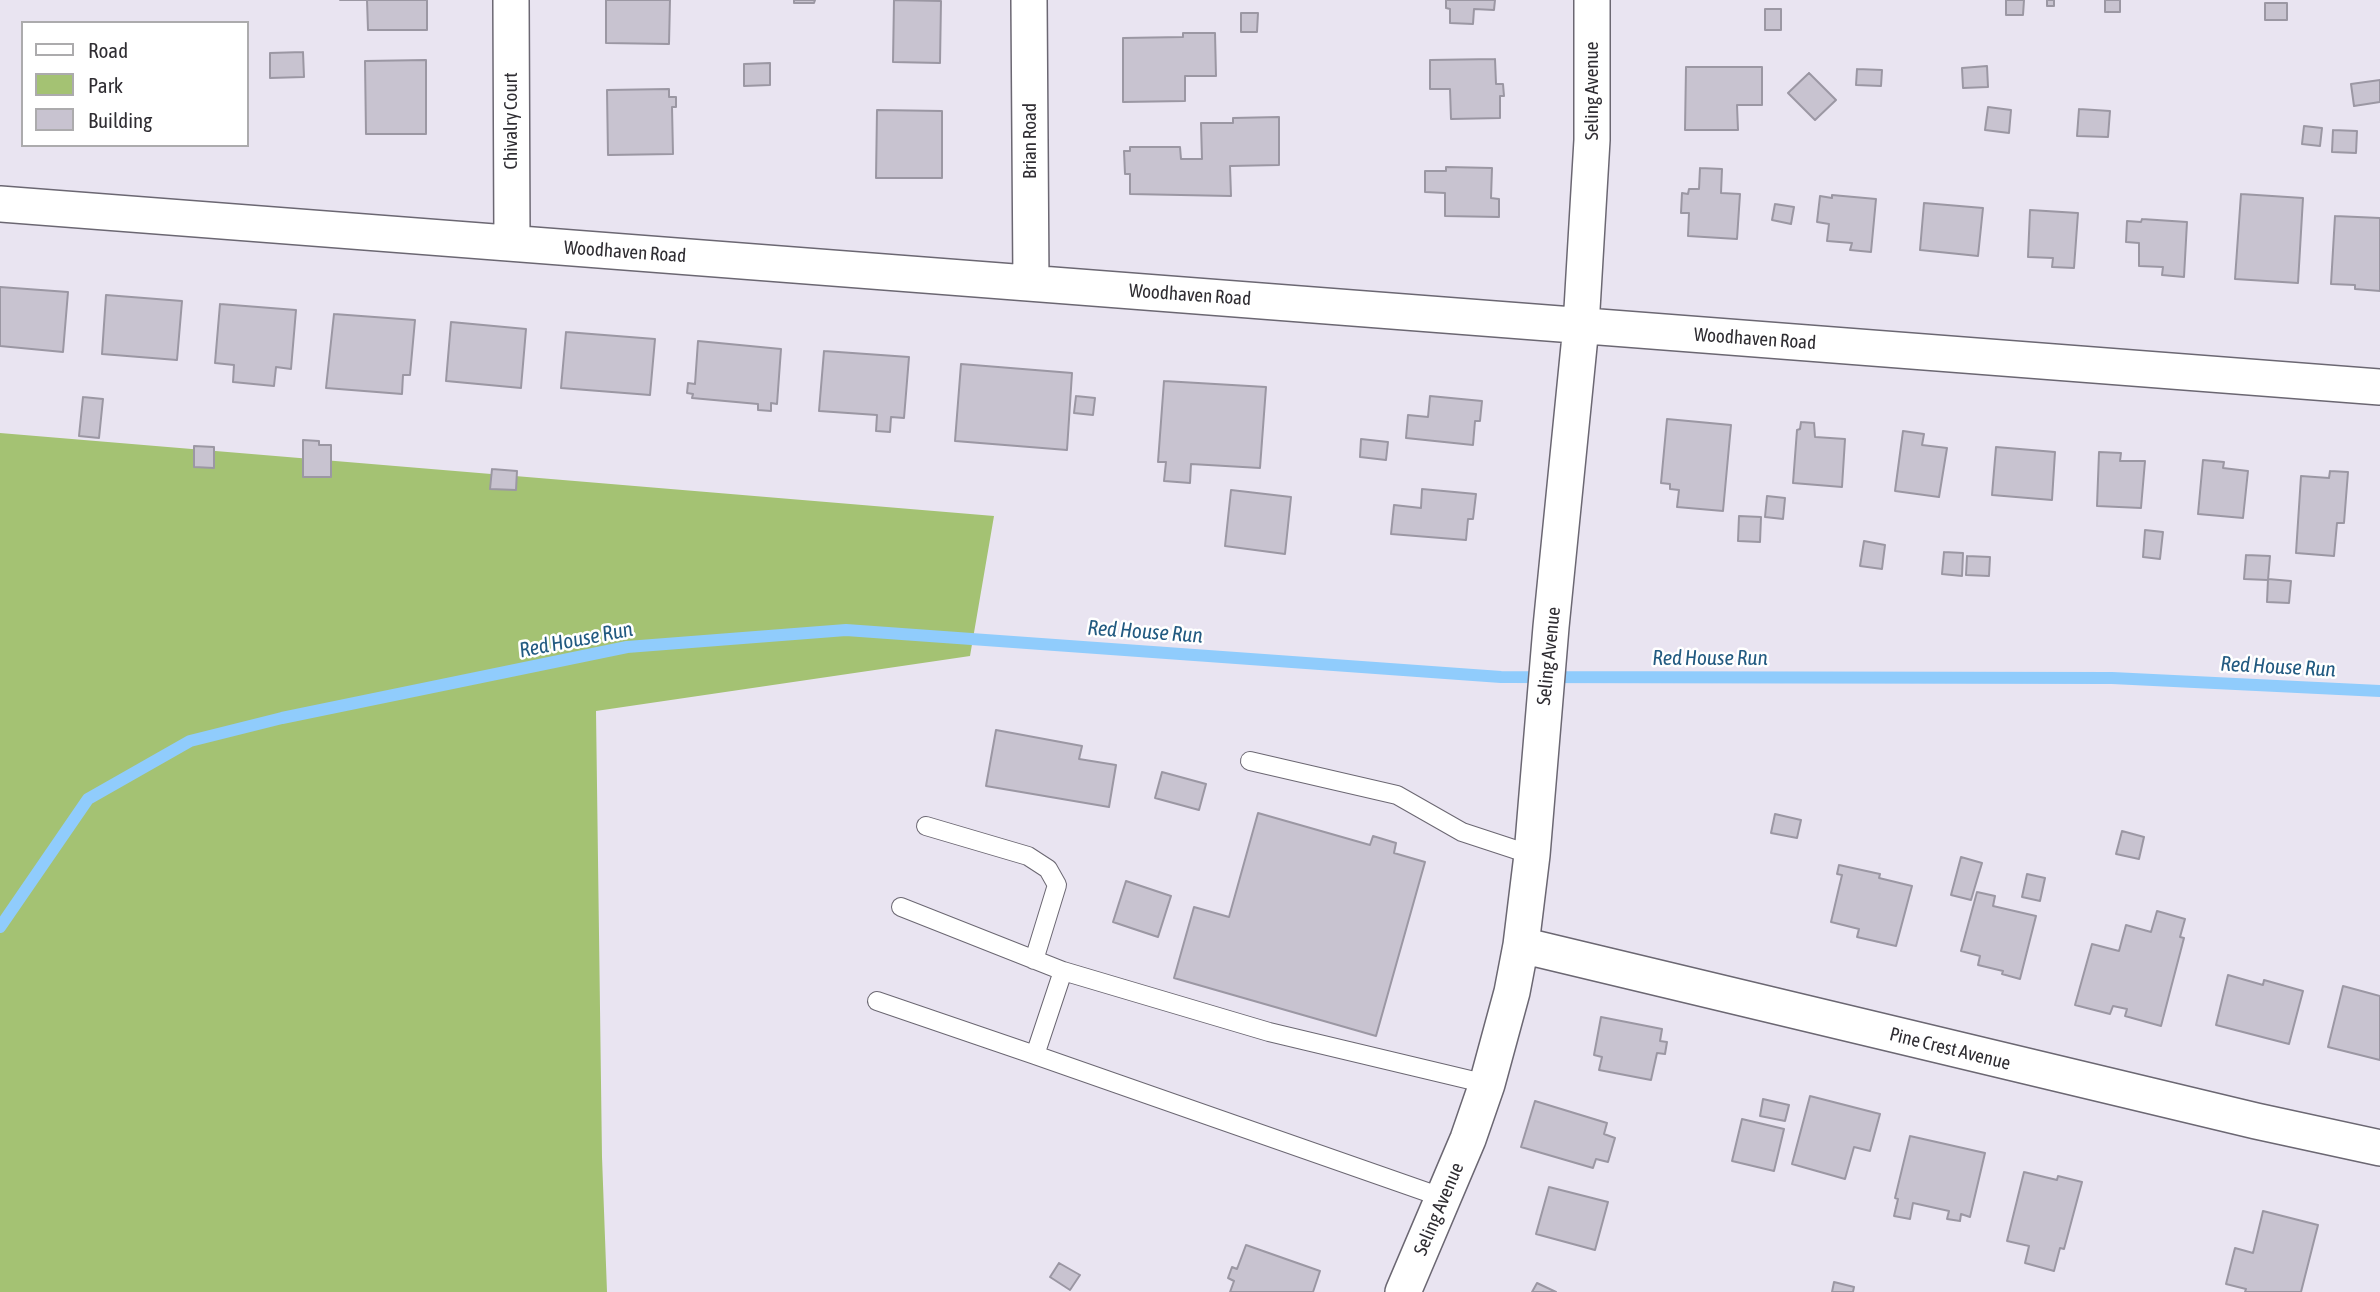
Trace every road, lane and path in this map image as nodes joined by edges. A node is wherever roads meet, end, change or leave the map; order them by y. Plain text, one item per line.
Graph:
1 (511, 0) edge
2 (1029, 0) edge
3 (1592, 0) edge
4 (0, 204) edge
5 (512, 243) junction
6 (1031, 283) junction
7 (1581, 326) junction
8 (2380, 387) edge
9 (1251, 761) dead end
10 (926, 826) dead end
11 (1532, 855) junction
12 (901, 907) dead end
13 (1521, 944) junction
14 (1034, 960) junction
15 (1063, 971) junction
16 (877, 1001) dead end
17 (1035, 1055) junction
18 (1487, 1084) junction
19 (2380, 1148) edge
20 (1444, 1198) junction
21 (1403, 1292) edge

1 - 5 street, Chivalry Court
2 - 6 street, Brian Road
3 - 7 street, Seling Avenue
4 - 5 street, Woodhaven Road
5 - 6 street, Woodhaven Road
6 - 7 street, Woodhaven Road
7 - 8 street, Woodhaven Road
7 - 11 street, Seling Avenue
9 - 11 lane
10 - 14 lane
11 - 13 street, Seling Avenue
12 - 14 lane
13 - 18 street, Seling Avenue
13 - 19 street, Pine Crest Avenue
14 - 15 lane
15 - 17 lane
15 - 18 lane
16 - 17 lane
17 - 20 lane
18 - 20 street, Seling Avenue
20 - 21 street, Seling Avenue

